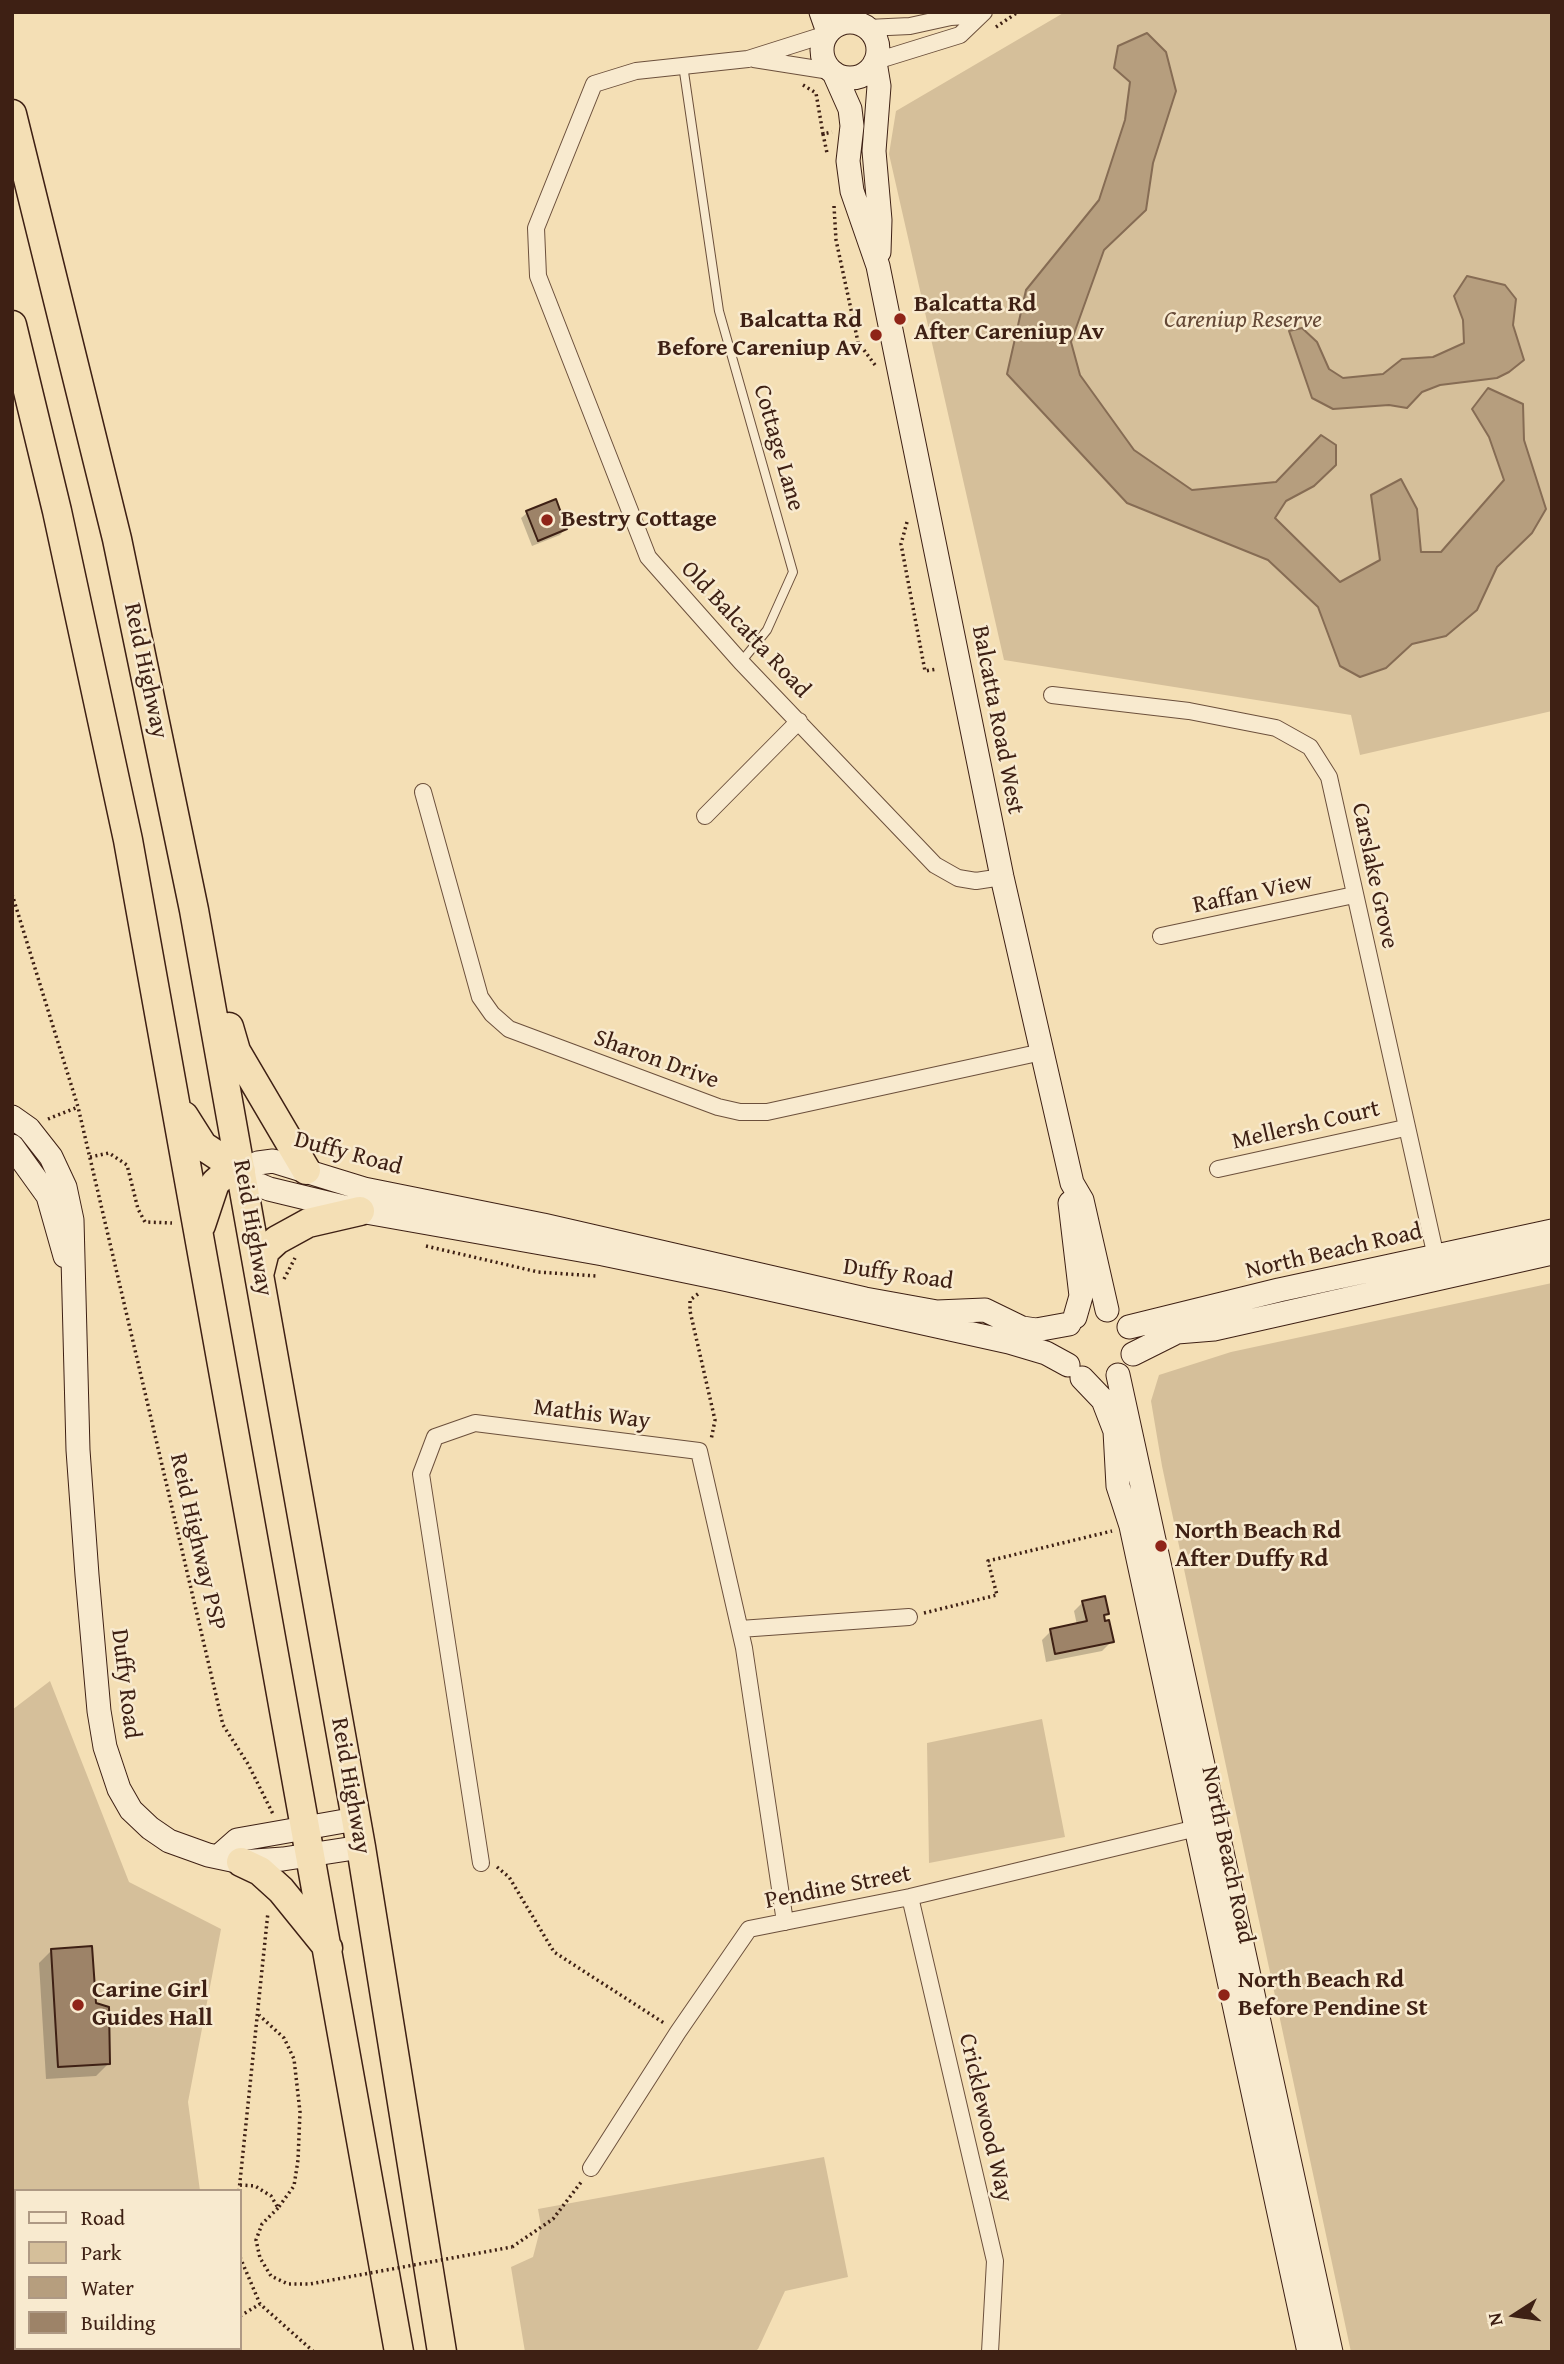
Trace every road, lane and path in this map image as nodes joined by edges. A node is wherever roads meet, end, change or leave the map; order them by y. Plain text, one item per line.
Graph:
1 (982, 14) edge
2 (856, 21) edge
3 (825, 26) edge
4 (748, 58) junction
5 (875, 61) junction
6 (683, 65) junction
7 (832, 72) junction
8 (12, 114) edge
9 (823, 134) dead end
10 (828, 159) dead end
11 (833, 198) dead end
12 (878, 266) junction
13 (12, 325) edge
14 (878, 369) dead end
15 (908, 521) dead end
16 (741, 662) junction
17 (959, 665) junction
18 (1052, 695) dead end
19 (799, 721) junction
20 (422, 792) dead end
21 (705, 816) dead end
22 (1002, 877) junction
23 (12, 894) edge
24 (1354, 895) junction
25 (194, 910) junction
26 (1161, 936) dead end
27 (1042, 1052) junction
28 (178, 1102) junction
29 (78, 1107) junction
30 (12, 1117) edge
31 (38, 1124) dead end
32 (1405, 1128) junction
33 (12, 1146) edge
34 (1218, 1169) dead end
35 (306, 1170) junction
36 (241, 1171) junction
37 (1072, 1183) junction
38 (360, 1211) junction
39 (1552, 1231) edge
40 (199, 1233) junction
41 (1552, 1253) edge
42 (1438, 1267) junction
43 (260, 1271) junction
44 (724, 1279) junction
45 (75, 1289) junction
46 (1107, 1310) junction
47 (1072, 1321) junction
48 (1129, 1327) junction
49 (1133, 1354) junction
50 (1075, 1371) junction
51 (1118, 1375) junction
52 (699, 1451) junction
53 (1116, 1530) dead end
54 (909, 1617) joint
55 (740, 1629) junction
56 (356, 1819) junction
57 (1204, 1826) junction
58 (277, 1833) junction
59 (310, 1841) junction
60 (361, 1847) junction
61 (230, 1859) junction
62 (481, 1863) joint
63 (281, 1890) junction
64 (910, 1897) junction
65 (785, 1922) junction
66 (329, 1950) junction
67 (259, 2015) junction
68 (678, 2032) junction
69 (591, 2168) joint
70 (240, 2185) junction
71 (239, 2189) edge
72 (278, 2208) junction
73 (242, 2262) edge
74 (260, 2304) junction
75 (242, 2315) edge
76 (314, 2352) edge
77 (399, 2352) edge
78 (442, 2352) edge
79 (990, 2352) edge
80 (1309, 2352) edge
81 (1331, 2352) edge

1 - 2 street
1 - 5 street
2 - 3 main road
2 - 5 main road
3 - 4 street
3 - 7 main road
4 - 6 street
4 - 7 street
5 - 7 main road
5 - 12 main road, Balcatta Road West
6 - 16 lane, Cottage Lane
6 - 16 street, Old Balcatta Road
7 - 12 main road, Balcatta Road West
8 - 25 highway, Reid Highway
9 - 10 path
11 - 14 path
12 - 17 main road, Balcatta Road West
13 - 28 highway, Reid Highway
15 - 17 path
16 - 19 street, Old Balcatta Road
17 - 22 main road, Balcatta Road West
18 - 24 street, Carslake Grove
19 - 21 street
19 - 22 street, Old Balcatta Road
20 - 27 street, Sharon Drive
22 - 27 main road, Balcatta Road West
23 - 29 path, Reid Highway PSP
24 - 26 street, Raffan View
24 - 32 street, Carslake Grove
25 - 35 highway
25 - 36 highway, Reid Highway
27 - 37 main road, Balcatta Road West
28 - 36 highway
28 - 40 highway, Reid Highway
29 - 31 path
29 - 58 path, Reid Highway PSP
30 - 45 main road, Duffy Road
32 - 34 street, Mellersh Court
32 - 42 street, Carslake Grove
33 - 45 main road, Duffy Road
35 - 36 main road, Duffy Road
35 - 47 main road, Duffy Road
36 - 38 main road, Duffy Road
36 - 40 highway
36 - 43 highway, Reid Highway
37 - 46 main road, Balcatta Road West
37 - 47 main road, Balcatta Road West
38 - 43 highway
38 - 44 main road, Duffy Road
39 - 42 main road, North Beach Road
40 - 59 highway, Reid Highway
41 - 42 main road, North Beach Road
42 - 48 main road, North Beach Road
42 - 49 main road, North Beach Road
43 - 56 highway, Reid Highway
44 - 50 main road, Duffy Road
44 - 52 path
45 - 61 main road, Duffy Road
46 - 47 main road
46 - 48 main road
47 - 50 main road
48 - 49 main road
49 - 51 main road
50 - 51 main road
50 - 57 main road, North Beach Road
51 - 57 main road, North Beach Road
52 - 55 street
52 - 62 street, Mathis Way
53 - 54 path
54 - 55 street
55 - 65 street
56 - 59 main road, Duffy Road
56 - 60 highway, Reid Highway
57 - 64 street, Pendine Street
57 - 80 main road, North Beach Road
57 - 81 main road, North Beach Road
58 - 59 main road, Duffy Road
58 - 61 main road, Duffy Road
59 - 60 main road, Duffy Road
59 - 61 main road, Duffy Road
59 - 66 highway, Reid Highway
60 - 78 highway, Reid Highway
61 - 63 highway
62 - 68 path
63 - 66 highway
63 - 67 path
64 - 65 street, Pendine Street
64 - 79 street, Cricklewood Way
65 - 68 street, Pendine Street
66 - 77 highway, Reid Highway
67 - 70 path
67 - 72 path
68 - 69 street, Pendine Street
69 - 72 path, bridge
70 - 71 path
70 - 72 path
73 - 74 path
74 - 75 path
74 - 76 path

